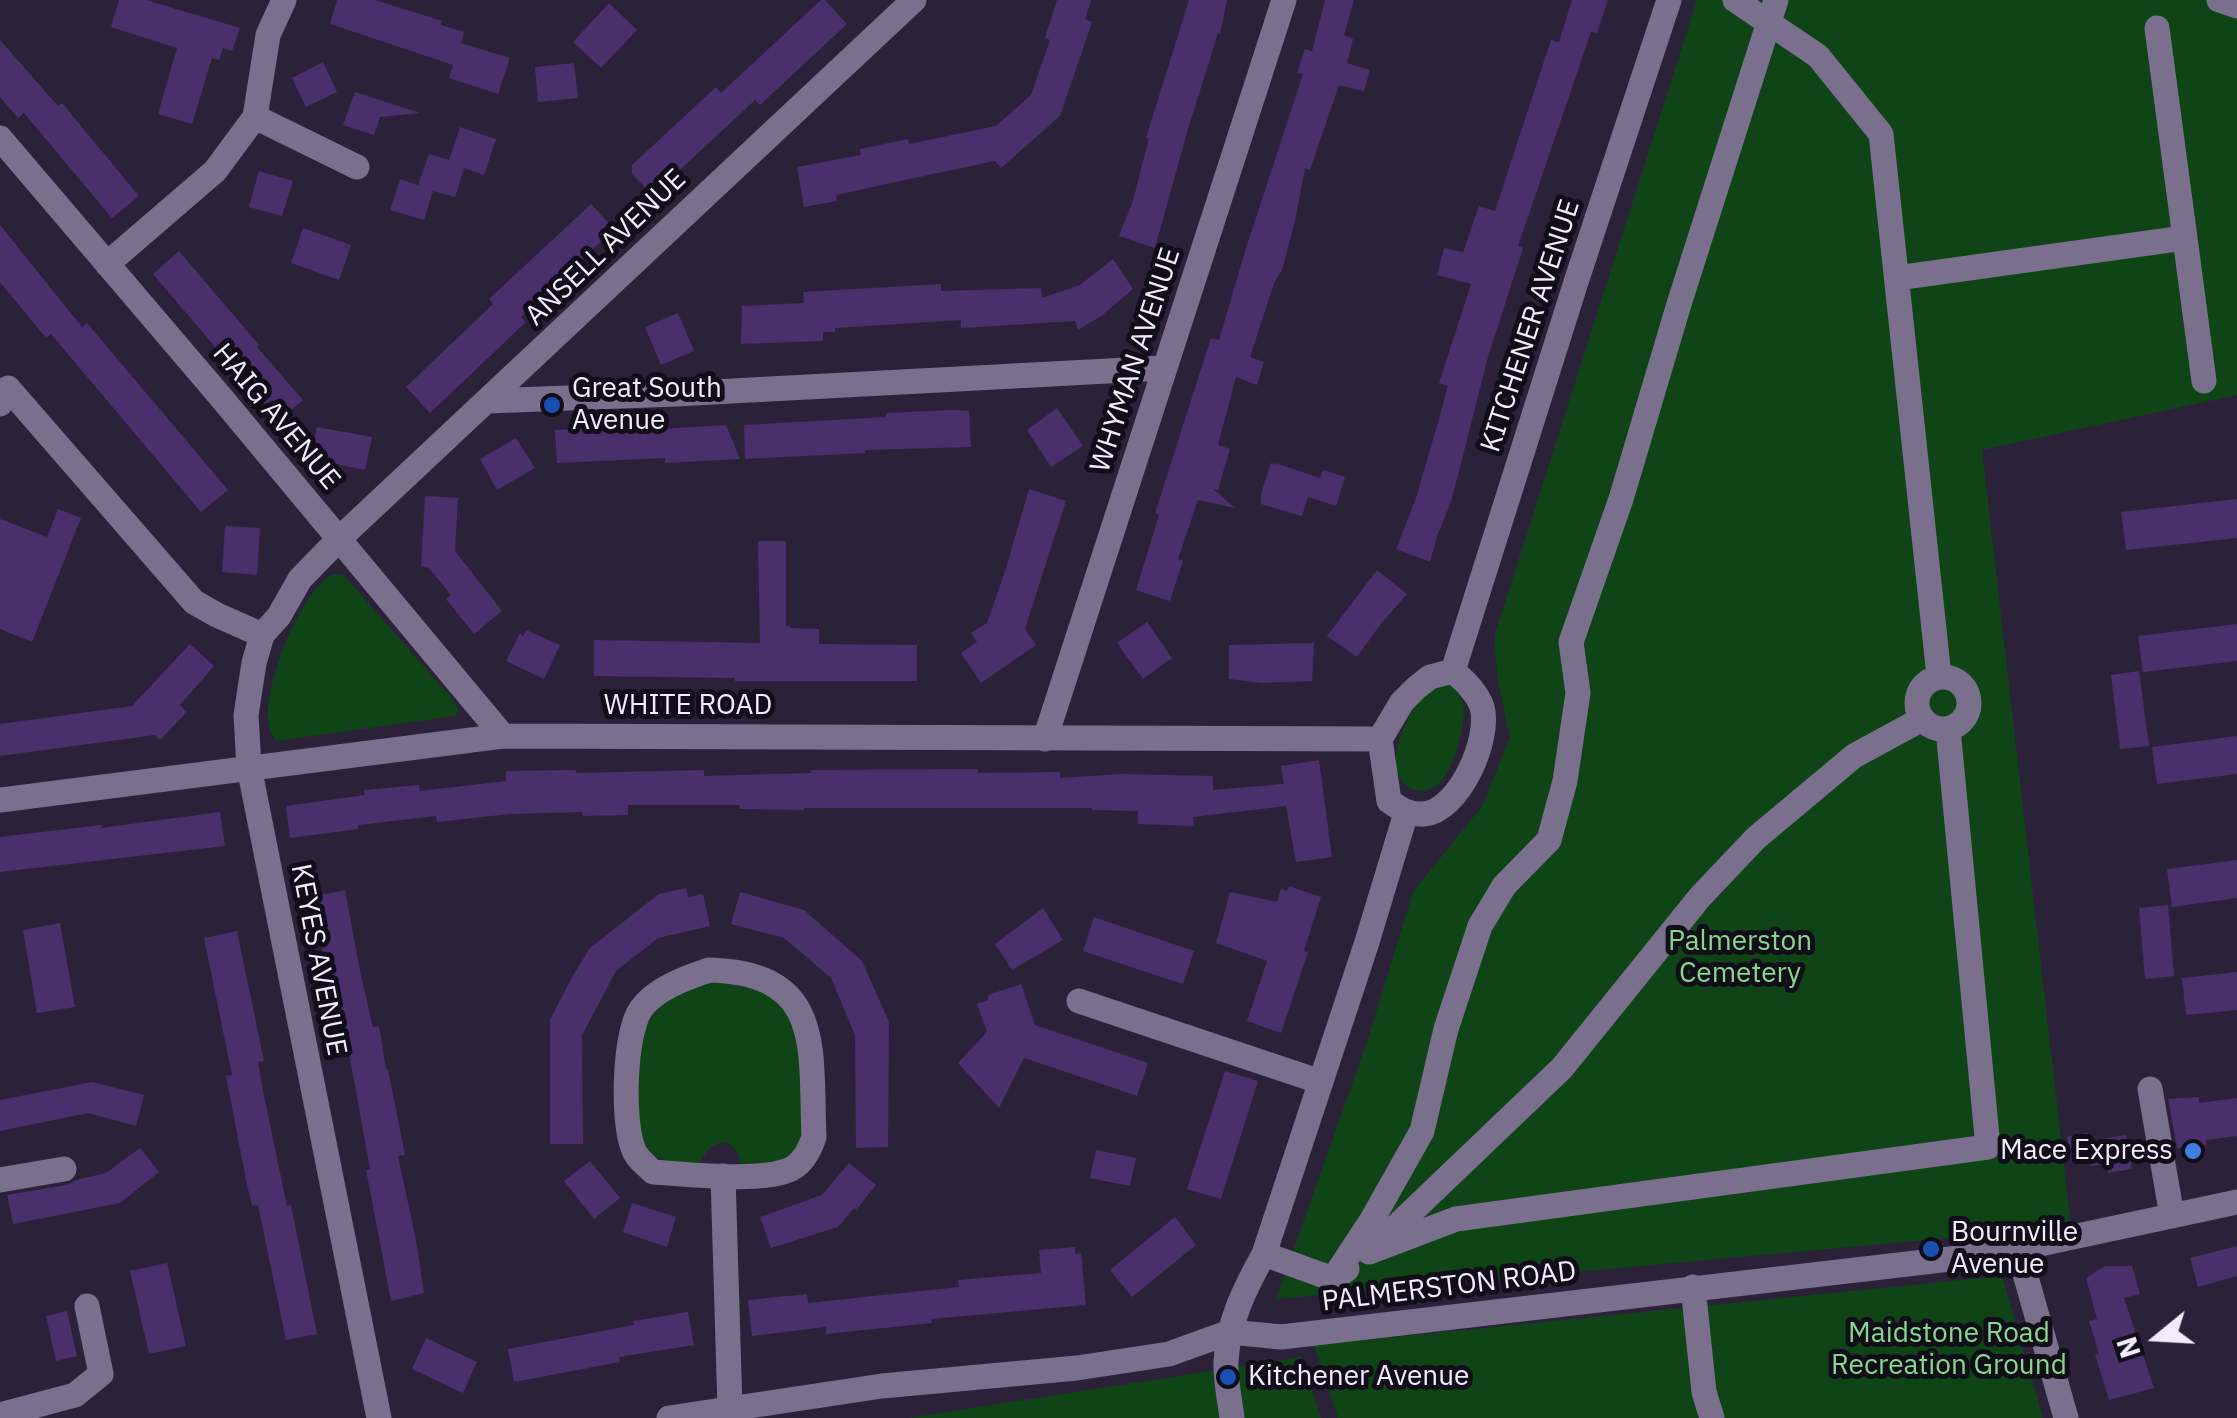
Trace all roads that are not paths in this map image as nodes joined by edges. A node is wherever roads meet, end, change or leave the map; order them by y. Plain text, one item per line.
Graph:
1 (284, 0) edge
2 (914, 0) edge
3 (1284, 0) edge
4 (1669, 0) edge
5 (1735, 0) edge
6 (2219, 0) edge
7 (2237, 6) edge
8 (1773, 11) edge
9 (2157, 28) dead end
10 (255, 117) junction
11 (0, 138) edge
12 (357, 167) dead end
13 (2184, 238) junction
14 (107, 264) junction
15 (1897, 278) junction
16 (1164, 368) junction
17 (2204, 381) dead end
18 (488, 401) junction
19 (0, 404) edge
20 (340, 539) junction
21 (262, 635) junction
22 (1453, 671) junction
23 (1939, 676) junction
24 (1922, 719) junction
25 (1948, 729) junction
26 (503, 736) junction
27 (1046, 739) junction
28 (1380, 739) junction
29 (249, 767) junction
30 (0, 800) edge
31 (1406, 813) junction
32 (1079, 1001) dead end
33 (1321, 1082) junction
34 (2150, 1089) dead end
35 (64, 1170) dead end
36 (723, 1176) junction
37 (0, 1180) edge
38 (2237, 1202) edge
39 (2172, 1216) junction
40 (2018, 1249) junction
41 (1369, 1252) junction
42 (1264, 1254) junction
43 (1334, 1279) junction
44 (1694, 1288) junction
45 (87, 1306) dead end
46 (1230, 1332) junction
47 (730, 1409) junction
48 (0, 1415) edge
49 (379, 1418) edge
50 (669, 1418) edge
51 (1232, 1418) edge
52 (1712, 1418) edge
53 (2066, 1418) edge

1 - 10 street
2 - 18 street, ANSELL AVENUE
3 - 16 street, WHYMAN AVENUE
4 - 22 street, KITCHENER AVENUE
5 - 8 street
6 - 7 street
8 - 15 street
8 - 43 street
9 - 13 street
10 - 12 street
10 - 14 street
11 - 14 street, HAIG AVENUE
13 - 15 street
13 - 17 street
14 - 20 street, HAIG AVENUE
15 - 23 street
16 - 18 street
16 - 27 street, WHYMAN AVENUE
18 - 20 street, ANSELL AVENUE
19 - 21 street
20 - 21 street, KEYES AVENUE
20 - 26 street, HAIG AVENUE
21 - 29 street, KEYES AVENUE
22 - 28 street
22 - 31 street
23 - 24 street
23 - 25 street
24 - 25 street
24 - 41 street
25 - 41 street
26 - 27 street, WHITE ROAD
26 - 29 street, WHITE ROAD
27 - 28 street, WHITE ROAD
28 - 31 street
29 - 30 street, WHITE ROAD
29 - 49 street, KEYES AVENUE
31 - 33 street
32 - 33 street
33 - 42 street
34 - 39 street
35 - 37 street
36 - 36 street
36 - 47 street
38 - 39 street, PALMERSTON ROAD
39 - 40 street, PALMERSTON ROAD
40 - 44 street, PALMERSTON ROAD
40 - 53 street
41 - 43 street
42 - 43 street
42 - 46 street
44 - 46 street, PALMERSTON ROAD
44 - 52 street
45 - 48 street
46 - 47 street, PALMERSTON ROAD
46 - 51 street
47 - 50 street, PALMERSTON ROAD

